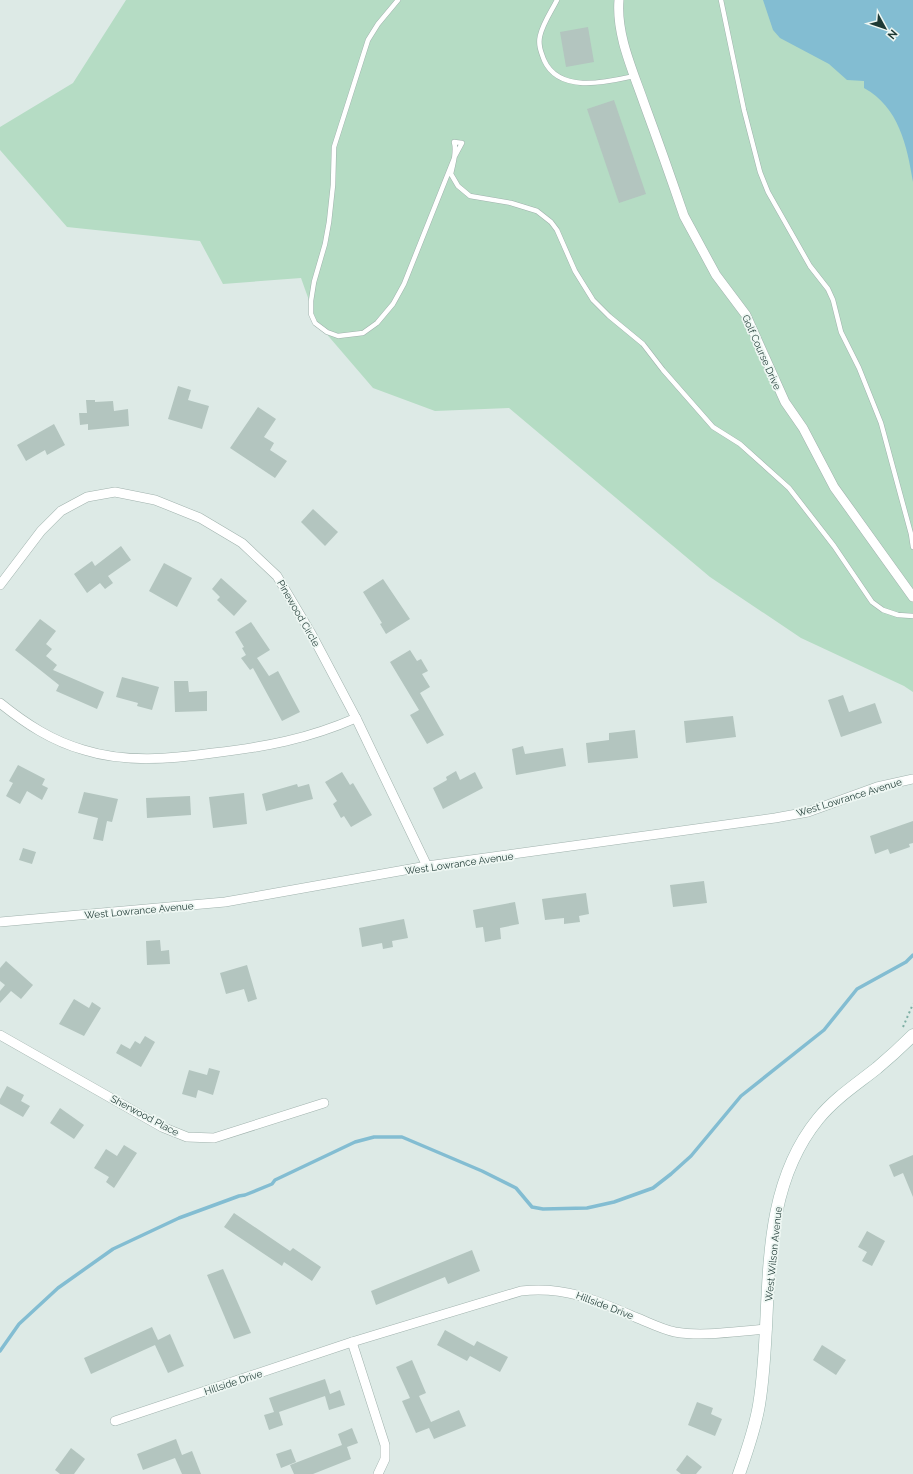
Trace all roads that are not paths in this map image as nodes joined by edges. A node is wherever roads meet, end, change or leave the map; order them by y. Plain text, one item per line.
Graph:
1 (398, 0) edge
2 (557, 0) edge
3 (619, 0) edge
4 (720, 0) edge
5 (635, 76) junction
6 (913, 547) edge
7 (0, 585) edge
8 (913, 596) edge
9 (913, 616) edge
10 (0, 703) edge
11 (356, 718) junction
12 (913, 778) edge
13 (427, 866) junction
14 (0, 922) edge
15 (0, 1035) edge
16 (913, 1035) edge
17 (324, 1103) dead end
18 (767, 1329) junction
19 (352, 1342) junction
20 (115, 1421) dead end
21 (378, 1474) edge
22 (739, 1474) edge

1 - 9 lane
2 - 5 lane
3 - 5 street, Golf Course Drive
4 - 6 lane
5 - 8 street, Golf Course Drive
7 - 11 street, Pinewood Circle
10 - 11 street
11 - 13 street, Pinewood Circle
12 - 13 street, West Lowrance Avenue
13 - 14 street, West Lowrance Avenue
15 - 17 street, Sherwood Place
16 - 18 street, West Wilson Avenue
18 - 19 street, Hillside Drive
18 - 22 street, West Wilson Avenue
19 - 20 street, Hillside Drive
19 - 21 street

